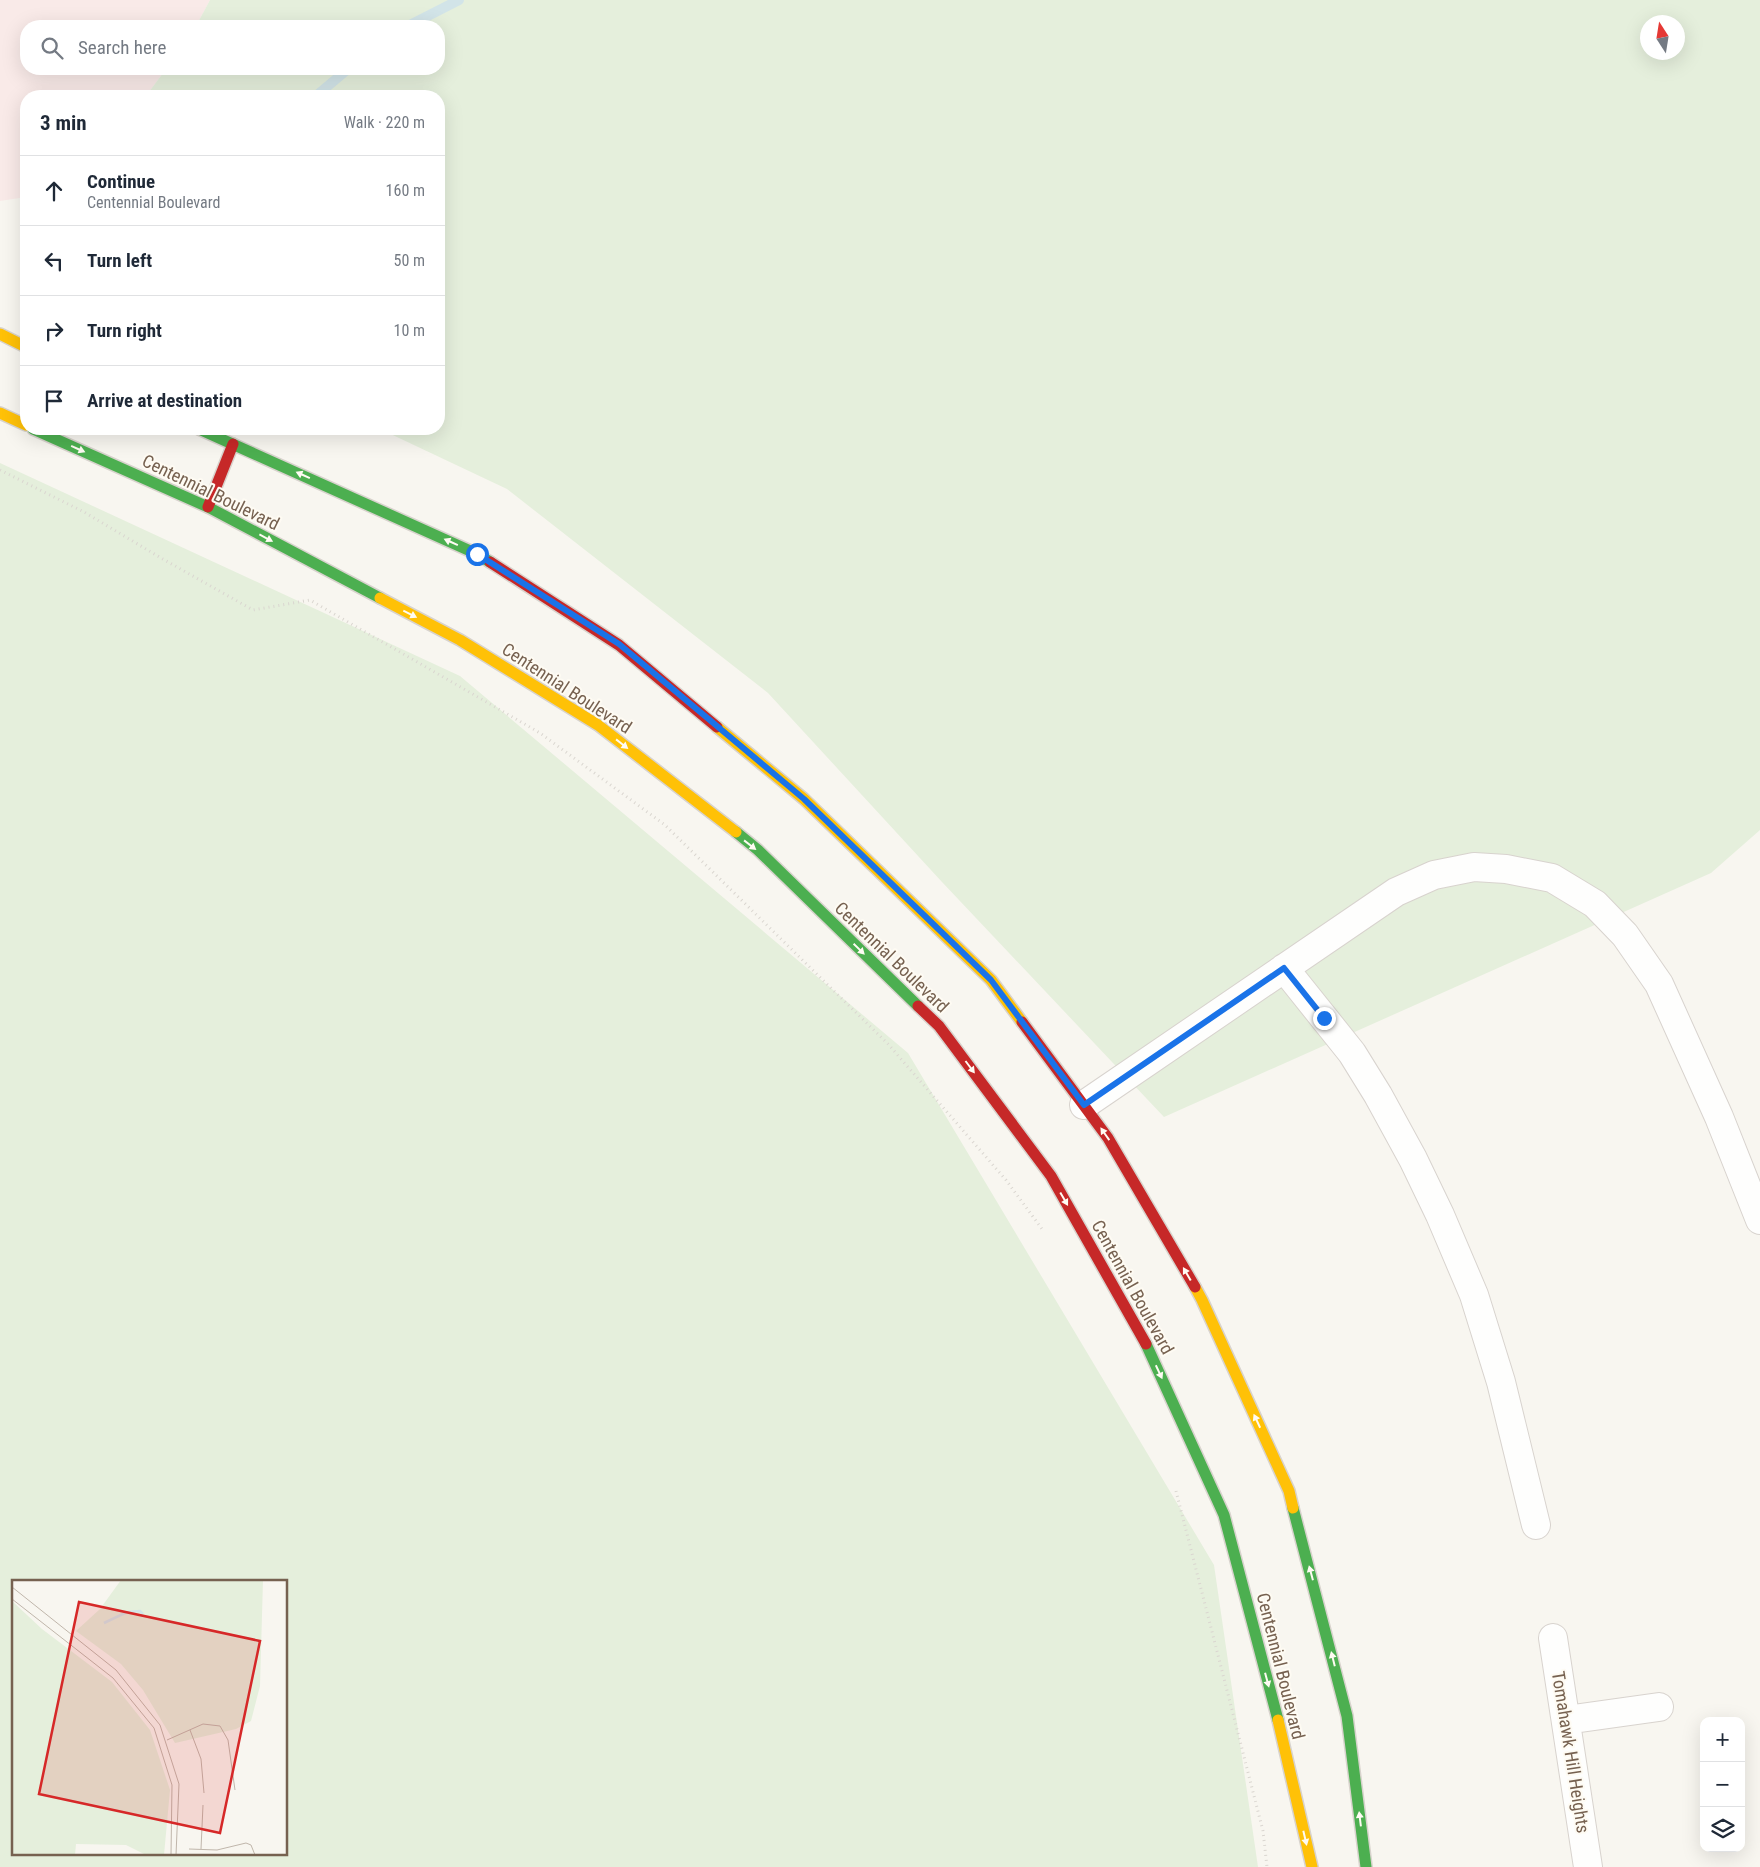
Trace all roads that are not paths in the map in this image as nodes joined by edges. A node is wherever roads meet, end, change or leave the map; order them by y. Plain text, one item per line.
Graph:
1 (0, 334) edge
2 (20, 344) edge
3 (0, 413) edge
4 (20, 423) edge
5 (46, 435) edge
6 (213, 435) edge
7 (233, 444) junction
8 (208, 507) junction
9 (1284, 968) junction
10 (1084, 1105) junction
11 (1760, 1220) edge
12 (1536, 1525) dead end
13 (1553, 1638) dead end
14 (1659, 1707) dead end
15 (1566, 1720) junction
16 (1312, 1867) edge
17 (1366, 1867) edge
18 (1588, 1867) edge

1 - 2 main road
3 - 4 main road
5 -> 8 main road, Centennial Boulevard
6 - 7 main road
7 - 8 main road
10 -> 7 main road
8 -> 16 main road, Centennial Boulevard
9 - 10 street
9 - 11 street
9 - 12 street
17 -> 10 main road
13 - 15 street, Tomahawk Hill Heights
14 - 15 street
15 - 18 street, Tomahawk Hill Heights

